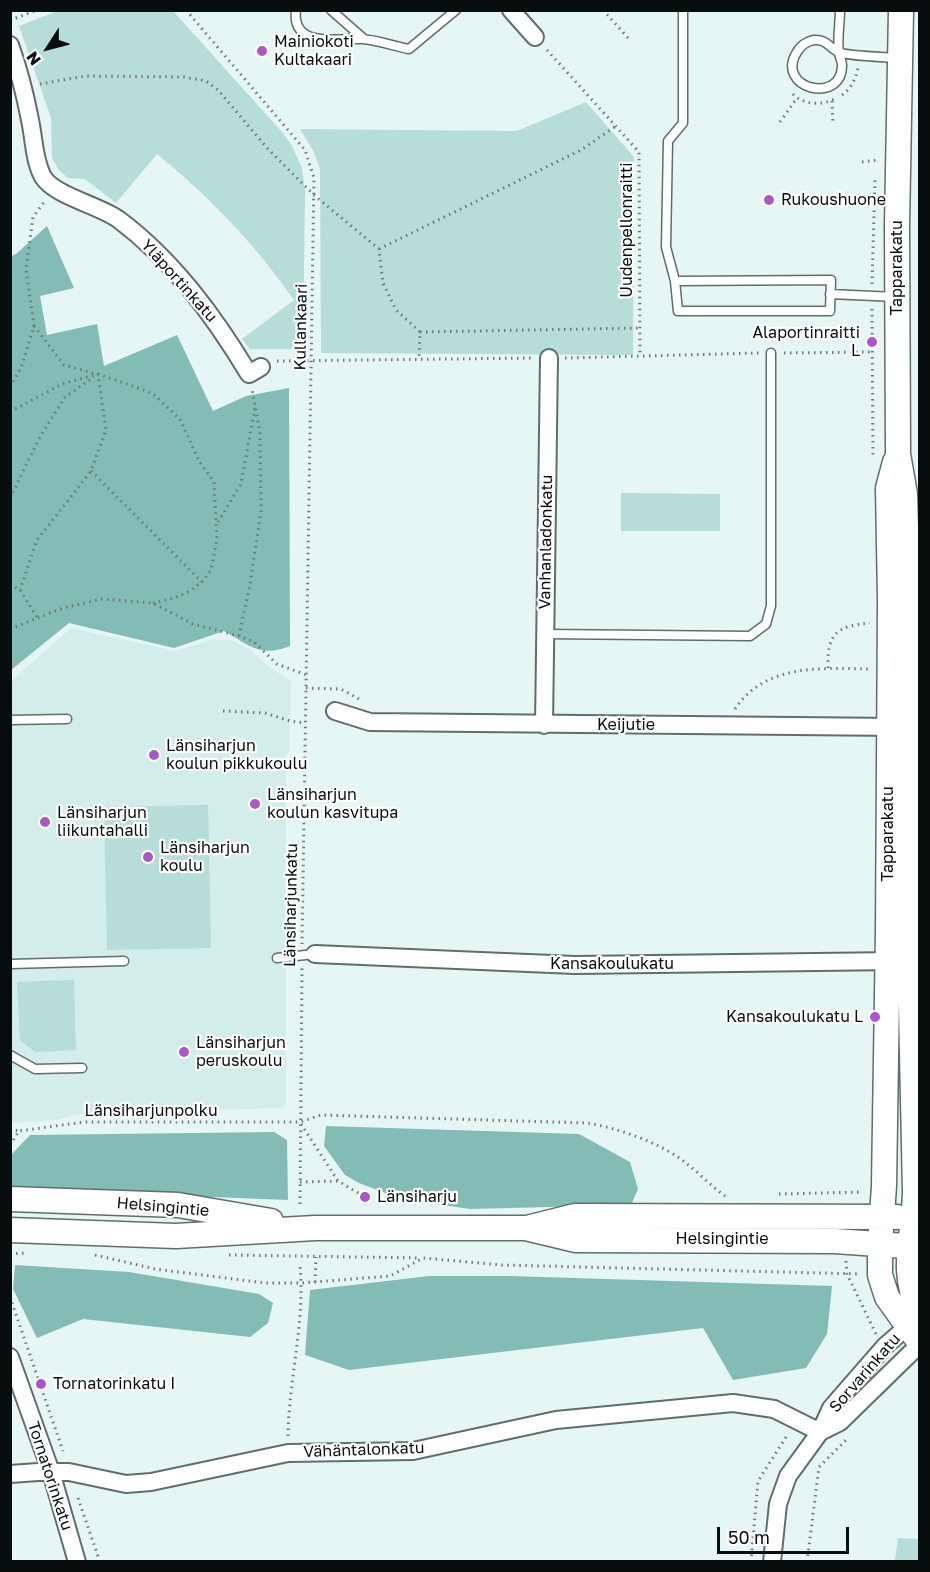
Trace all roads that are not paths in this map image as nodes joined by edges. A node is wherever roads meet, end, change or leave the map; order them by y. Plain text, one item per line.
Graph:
1 (296, 10) edge
2 (331, 10) edge
3 (456, 10) edge
4 (511, 10) edge
5 (683, 10) edge
6 (840, 10) edge
7 (901, 10) edge
8 (535, 37) road end
9 (364, 39) junction
10 (10, 45) edge
11 (839, 52) junction
12 (888, 59) junction
13 (675, 281) junction
14 (830, 294) junction
15 (897, 297) junction
16 (771, 353) dead end
17 (549, 358) dead end
18 (255, 371) road end
19 (545, 634) junction
20 (335, 711) dead end
21 (67, 719) dead end
22 (10, 720) edge
23 (544, 725) junction
24 (907, 726) edge
25 (308, 954) joint
26 (277, 958) dead end
27 (124, 961) dead end
28 (899, 961) junction
29 (10, 964) edge
30 (10, 1055) edge
31 (82, 1068) dead end
32 (10, 1199) edge
33 (882, 1216) junction
34 (917, 1217) edge
35 (315, 1228) junction
36 (526, 1228) junction
37 (10, 1230) edge
38 (880, 1244) junction
39 (914, 1247) edge
40 (917, 1330) edge
41 (10, 1357) edge
42 (820, 1432) junction
43 (51, 1472) junction
44 (10, 1474) edge
45 (77, 1562) edge
46 (772, 1562) edge

1 - 9 lane
2 - 9 lane
3 - 9 lane
4 - 8 street
5 - 13 lane
6 - 11 lane
7 - 12 main road, Tapparakatu
10 - 18 street, Yläportinkatu
11 - 11 lane
11 - 12 lane
12 - 15 main road, Tapparakatu
13 - 14 lane
13 - 14 lane
14 - 15 lane
15 - 24 main road, Tapparakatu
16 - 19 lane
17 - 19 street, Vanhanladonkatu
19 - 23 street, Vanhanladonkatu
20 - 23 street, Keijutie
21 - 22 lane
23 - 24 street, Keijutie
24 - 28 main road, Tapparakatu
25 - 26 lane
25 - 28 street, Kansakoulukatu
27 - 29 lane
28 - 33 main road, Tapparakatu
28 - 34 main road, Tapparakatu
30 - 31 lane
32 - 35 main road, Helsingintie
33 - 34 main road, Helsingintie
33 - 36 main road, Helsingintie
33 - 38 main road, Tapparakatu
34 - 39 main road, Tapparakatu
35 - 36 main road, Helsingintie
35 - 37 main road, Helsingintie
36 - 38 main road, Helsingintie
38 - 39 main road, Helsingintie
38 - 40 main road, Tapparakatu
39 - 40 main road, Tapparakatu
40 - 42 street, Sorvarinkatu
41 - 43 street, Tornatorinkatu
42 - 43 street, Vähäntalonkatu
42 - 46 street, Sorvarinkatu
43 - 44 street, Vähäntalonkatu
43 - 45 street, Tornatorinkatu

